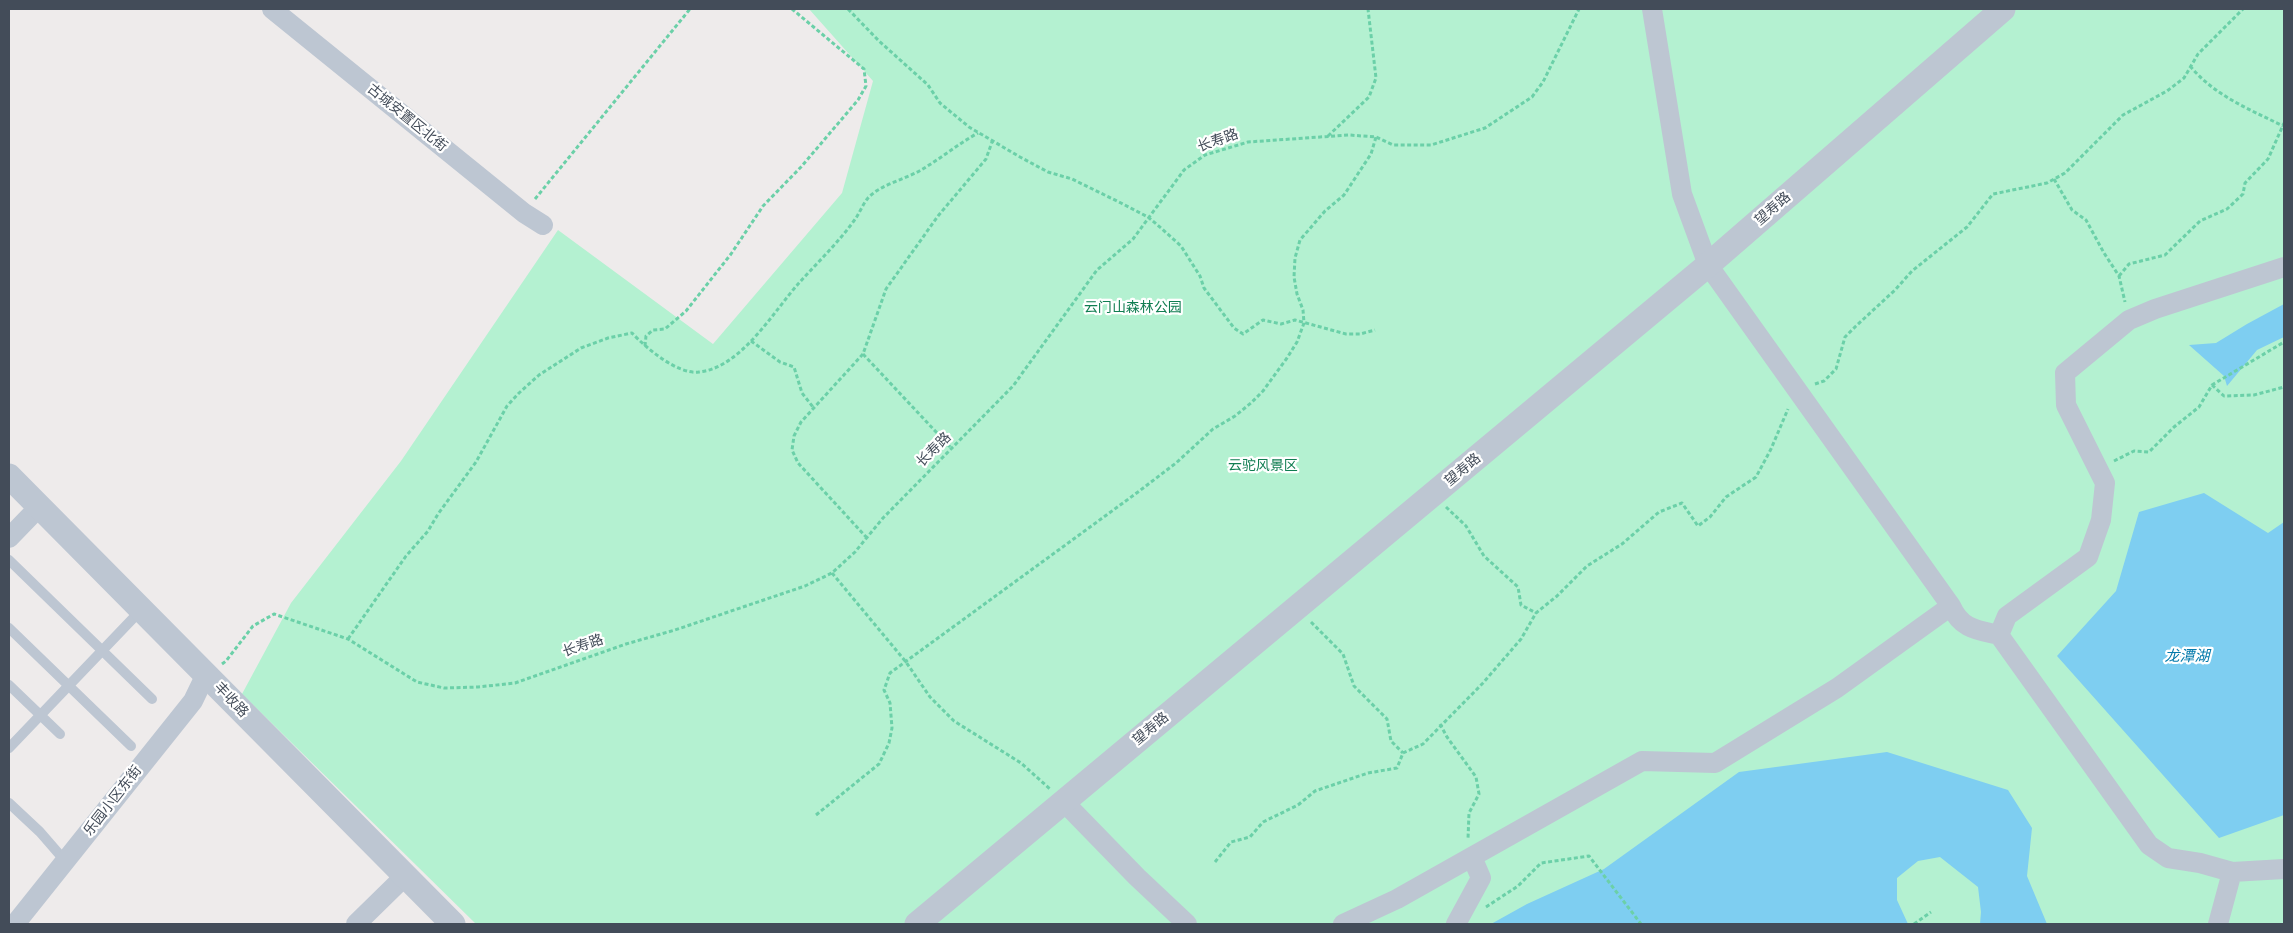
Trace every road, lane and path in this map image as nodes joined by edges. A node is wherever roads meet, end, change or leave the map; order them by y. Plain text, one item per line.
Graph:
1 (272, 9) edge
2 (690, 9) edge
3 (792, 9) edge
4 (848, 9) edge
5 (1368, 9) edge
6 (1579, 9) edge
7 (1652, 9) edge
8 (2003, 9) edge
9 (2243, 9) edge
10 (2190, 66) junction
11 (2284, 125) edge
12 (978, 133) junction
13 (1327, 136) junction
14 (1376, 137) junction
15 (992, 142) junction
16 (2054, 179) junction
17 (524, 214) junction
18 (1148, 217) junction
19 (543, 225) dead end
20 (1708, 265) junction
21 (2284, 267) edge
22 (2119, 276) junction
23 (2128, 320) junction
24 (1304, 323) junction
25 (1375, 330) dead end
26 (751, 341) junction
27 (2284, 342) edge
28 (645, 346) junction
29 (863, 354) junction
30 (2212, 385) junction
31 (2284, 387) edge
32 (1798, 391) junction
33 (813, 407) junction
34 (952, 449) junction
35 (2099, 472) junction
36 (9, 476) edge
37 (1437, 492) junction
38 (39, 507) junction
39 (9, 538) edge
40 (867, 538) junction
41 (9, 560) edge
42 (832, 573) junction
43 (1951, 606) junction
44 (1298, 607) junction
45 (141, 609) junction
46 (1536, 613) junction
47 (9, 628) edge
48 (1999, 634) junction
49 (348, 639) junction
50 (906, 662) junction
51 (206, 674) junction
52 (9, 685) edge
53 (152, 699) dead end
54 (1440, 724) junction
55 (60, 734) dead end
56 (10, 745) edge
57 (131, 746) dead end
58 (1402, 753) junction
59 (1064, 802) junction
60 (9, 803) edge
61 (816, 815) dead end
62 (1472, 857) junction
63 (66, 862) junction
64 (1215, 862) dead end
65 (2284, 869) edge
66 (2232, 872) junction
67 (404, 877) junction
68 (1485, 908) dead end
69 (1931, 912) dead end
70 (15, 924) edge
71 (356, 924) edge
72 (453, 924) edge
73 (917, 924) edge
74 (1187, 924) edge
75 (1343, 924) edge
76 (1456, 924) edge
77 (1641, 924) edge
78 (1914, 924) edge
79 (2218, 924) edge

1 - 17 street, 古城安置区北街
2 - 17 path
3 - 28 path
4 - 12 path
5 - 13 path
6 - 14 path, 长寿路
7 - 20 street
8 - 20 street, 望寿路
9 - 10 path
10 - 11 path
10 - 16 path
11 - 22 path
12 - 15 path
12 - 26 path
13 - 14 path, 长寿路
13 - 18 path, 长寿路
14 - 24 path
15 - 18 path
15 - 29 path
16 - 22 path
16 - 32 path
17 - 19 street, 古城安置区北街
18 - 24 path
18 - 34 path, 长寿路
20 - 32 street
20 - 37 street, 望寿路
21 - 23 street
22 - 23 path
23 - 35 street
24 - 25 path
24 - 50 path
26 - 28 path
26 - 33 path
27 - 30 path
28 - 49 path
29 - 33 path
29 - 34 path
30 - 31 path
30 - 35 path
32 - 43 street
32 - 46 path
33 - 40 path
34 - 40 path, 长寿路
35 - 48 street
36 - 38 street, 丰收路
37 - 44 street, 望寿路
37 - 46 path
38 - 39 street
38 - 45 street, 丰收路
40 - 42 path, 长寿路
41 - 53 lane
42 - 49 path, 长寿路
42 - 50 path
43 - 48 street
43 - 62 street
44 - 58 path
44 - 59 street, 望寿路
45 - 51 street, 丰收路
45 - 56 lane
46 - 54 path
47 - 57 lane
48 - 66 street
49 - 51 path, 长寿路
50 - 59 path
50 - 61 path
51 - 63 street, 乐园小区东街
51 - 67 street, 丰收路
52 - 55 lane
54 - 58 path
54 - 62 path
58 - 64 path
59 - 73 street, 望寿路
59 - 74 street
60 - 63 lane
62 - 75 street
62 - 76 street
63 - 70 street, 乐园小区东街
65 - 66 street
66 - 79 street
67 - 71 street
67 - 72 street, 丰收路
68 - 77 path
69 - 78 path

